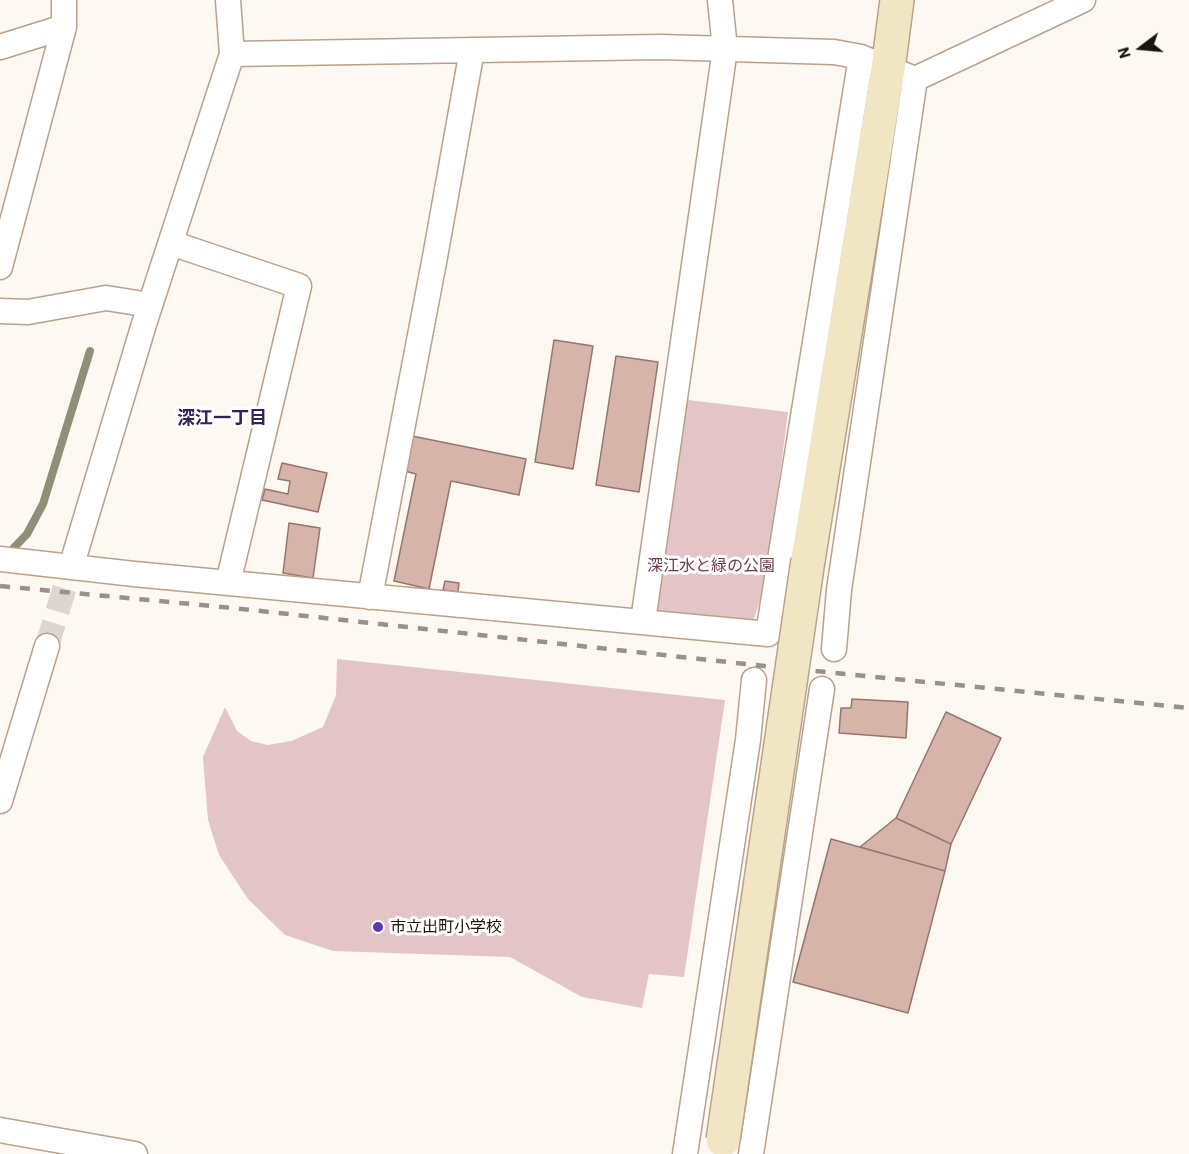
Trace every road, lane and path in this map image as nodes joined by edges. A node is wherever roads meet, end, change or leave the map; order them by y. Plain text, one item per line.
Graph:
1 (64, 0) edge
2 (228, 0) edge
3 (720, 0) edge
4 (897, 0) edge
5 (1083, 0) edge
6 (64, 27) junction
7 (0, 47) edge
8 (725, 49) junction
9 (472, 50) junction
10 (232, 54) junction
11 (888, 68) junction
12 (171, 243) junction
13 (0, 267) edge
14 (150, 305) junction
15 (0, 310) edge
16 (75, 554) tunnel mouth
17 (0, 559) edge
18 (228, 583) junction
19 (370, 597) junction
20 (643, 621) junction
21 (47, 646) tunnel mouth
22 (834, 649) dead end
23 (754, 680) dead end
24 (822, 689) dead end
25 (0, 801) edge
26 (0, 1130) edge
27 (731, 1149) edge
28 (135, 1154) edge
29 (685, 1154) edge

1 - 6 street
2 - 10 street
3 - 8 street
4 - 11 street
5 - 11 street
6 - 7 street
6 - 13 street
8 - 9 street
8 - 11 street
8 - 20 street
9 - 10 street
9 - 19 street
10 - 12 street
11 - 20 street
11 - 22 street
11 - 27 street, bridge
12 - 14 street
12 - 18 street
14 - 15 street
14 - 16 street
17 - 18 street
18 - 19 street
19 - 20 street
21 - 25 street
23 - 29 street
24 - 27 street
26 - 28 street

